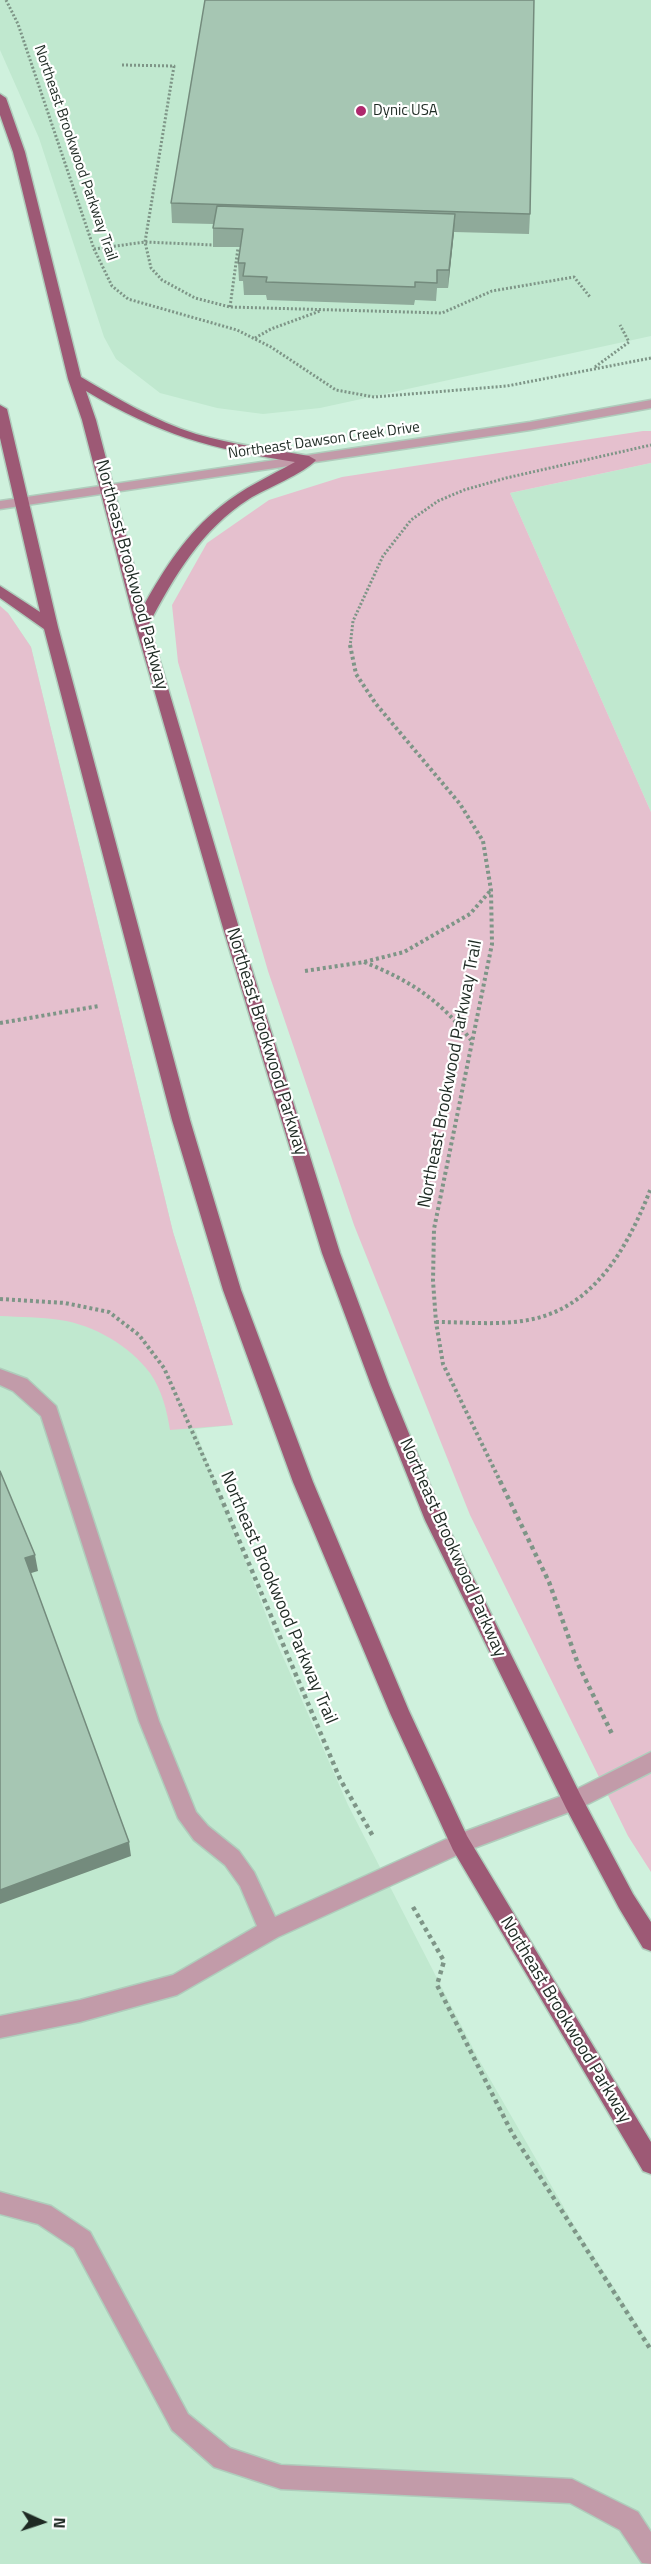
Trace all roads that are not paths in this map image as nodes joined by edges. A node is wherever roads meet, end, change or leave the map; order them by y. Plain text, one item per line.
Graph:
1 (0, 98) edge
2 (75, 379) junction
3 (651, 404) edge
4 (0, 409) edge
5 (309, 460) junction
6 (107, 489) junction
7 (23, 501) junction
8 (0, 505) edge
9 (0, 591) edge
10 (142, 624) junction
11 (51, 627) junction
12 (0, 1377) edge
13 (651, 1762) edge
14 (573, 1801) junction
15 (460, 1843) junction
16 (270, 1930) junction
17 (651, 1941) edge
18 (0, 2027) edge
19 (651, 2163) edge
20 (0, 2203) edge
21 (651, 2554) edge

1 - 2 main road, Northeast Brookwood Parkway
2 - 5 main road
2 - 6 main road, Northeast Brookwood Parkway
3 - 5 street, Northeast Dawson Creek Drive
4 - 7 main road, Northeast Brookwood Parkway
5 - 6 street, Northeast Dawson Creek Drive
5 - 10 main road
6 - 7 street, Northeast Dawson Creek Drive
6 - 10 main road, Northeast Brookwood Parkway
7 - 8 street, Northeast Dawson Creek Drive
7 - 11 main road, Northeast Brookwood Parkway
9 - 11 main road
10 - 14 main road, Northeast Brookwood Parkway
11 - 15 main road, Northeast Brookwood Parkway
12 - 16 street
13 - 14 street
14 - 15 street
14 - 17 main road, Northeast Brookwood Parkway
15 - 16 street
15 - 19 main road, Northeast Brookwood Parkway
16 - 18 street
20 - 21 street

